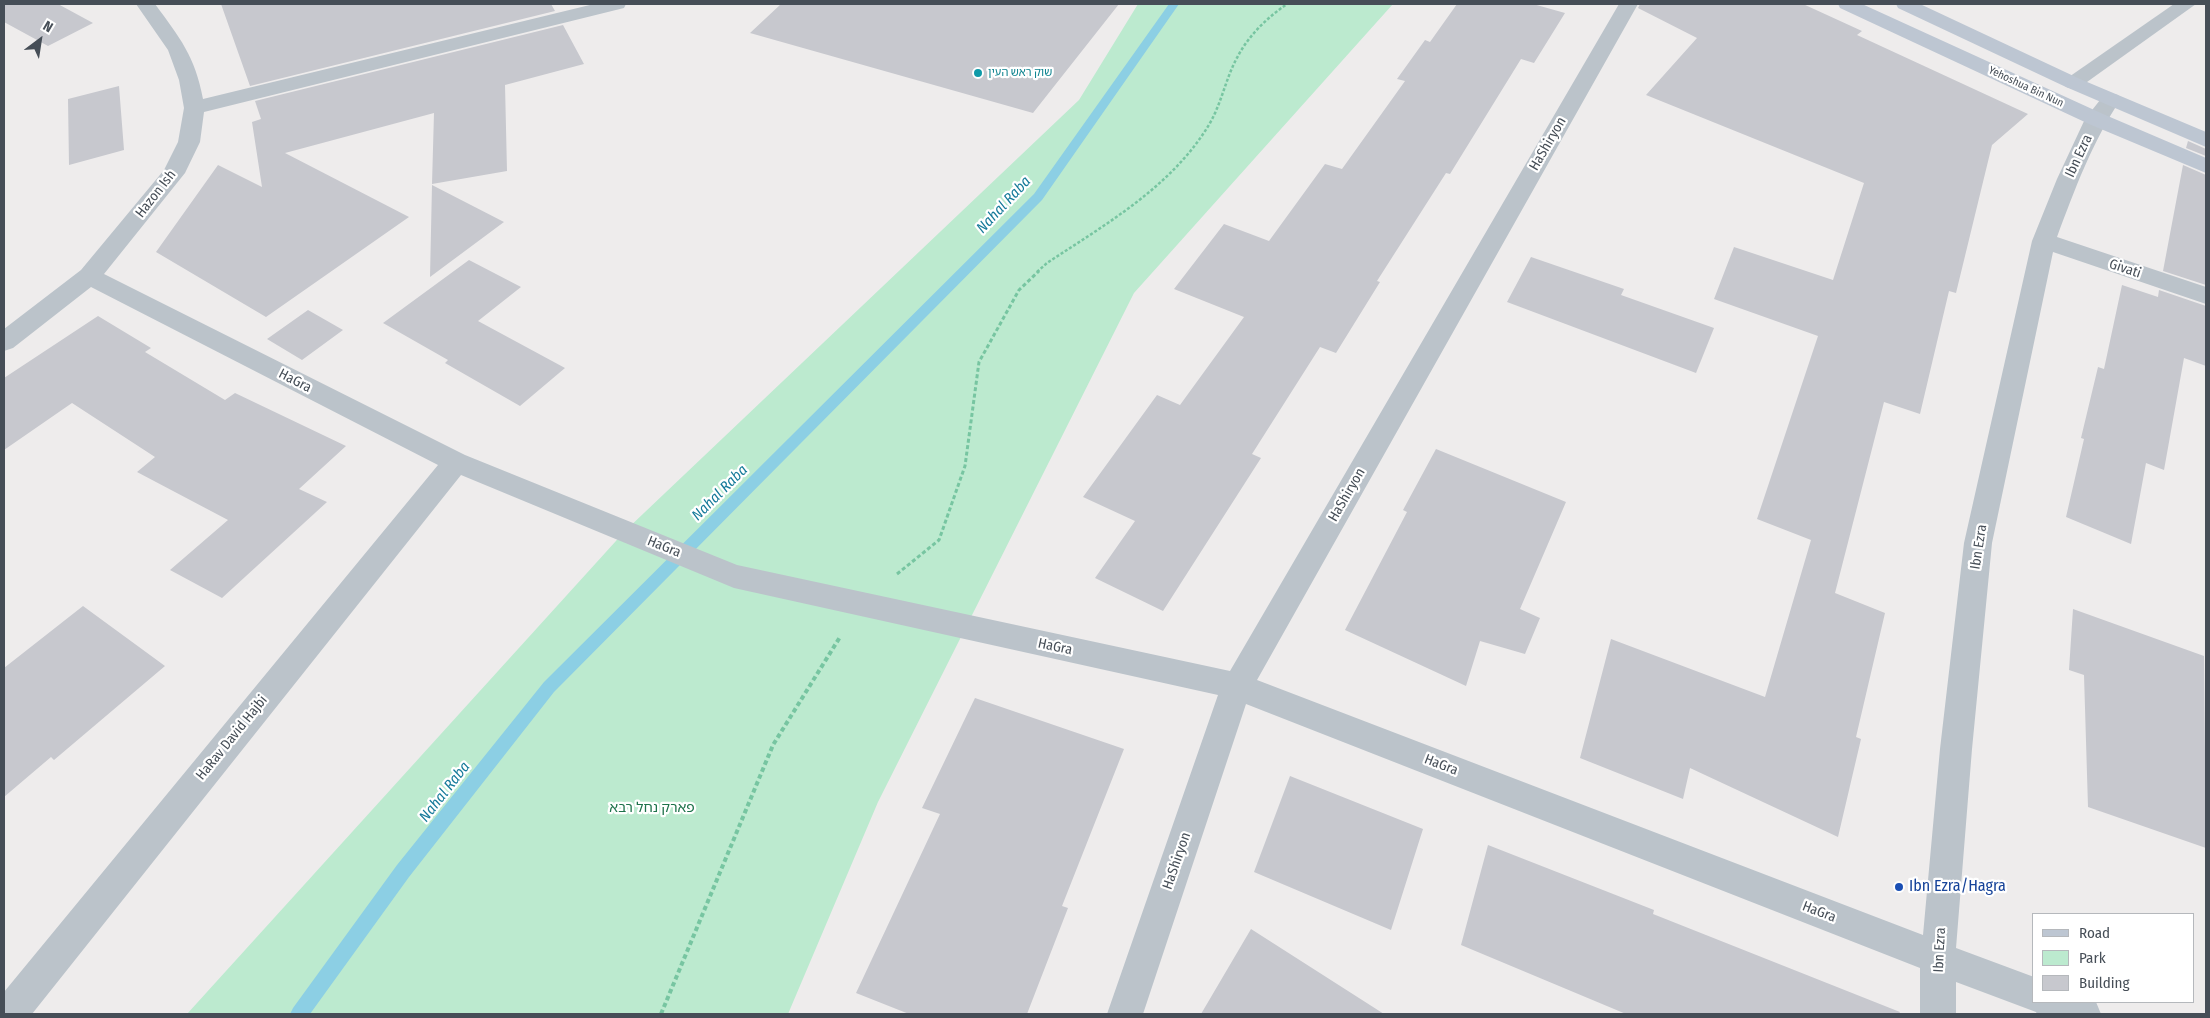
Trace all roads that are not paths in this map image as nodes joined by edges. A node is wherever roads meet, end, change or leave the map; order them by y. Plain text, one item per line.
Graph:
1 (145, 4) edge
2 (616, 4) edge
3 (1629, 4) edge
4 (1847, 4) edge
5 (1906, 4) edge
6 (2186, 4) edge
7 (2074, 83) junction
8 (194, 108) junction
9 (2103, 109) junction
10 (2206, 140) edge
11 (2206, 166) edge
12 (2044, 241) junction
13 (90, 276) junction
14 (2206, 296) edge
15 (4, 342) edge
16 (456, 462) junction
17 (1237, 686) junction
18 (1938, 958) junction
19 (2032, 994) edge
20 (2053, 1003) edge
21 (9, 1014) edge
22 (1125, 1014) edge
23 (1938, 1014) edge
24 (2083, 1014) edge

1 - 8 street, Hazon Ish
2 - 8 street
3 - 17 street, HaShiryon
4 - 9 street, Yehoshua Bin Nun
5 - 7 street, Yehoshua Bin Nun
6 - 7 street
7 - 9 street, Yehoshua Bin Nun
8 - 13 street, Hazon Ish
9 - 10 street, Yehoshua Bin Nun
9 - 11 street, Yehoshua Bin Nun
9 - 12 street, Ibn Ezra
12 - 14 street, Givati
12 - 18 street, Ibn Ezra
13 - 15 street, Hazon Ish
13 - 16 street, HaGra
16 - 17 street, HaGra
16 - 21 street, HaRav David Hajbi
17 - 18 street, HaGra
17 - 22 street, HaShiryon
18 - 19 street, HaGra
18 - 23 street, Ibn Ezra
20 - 24 street

